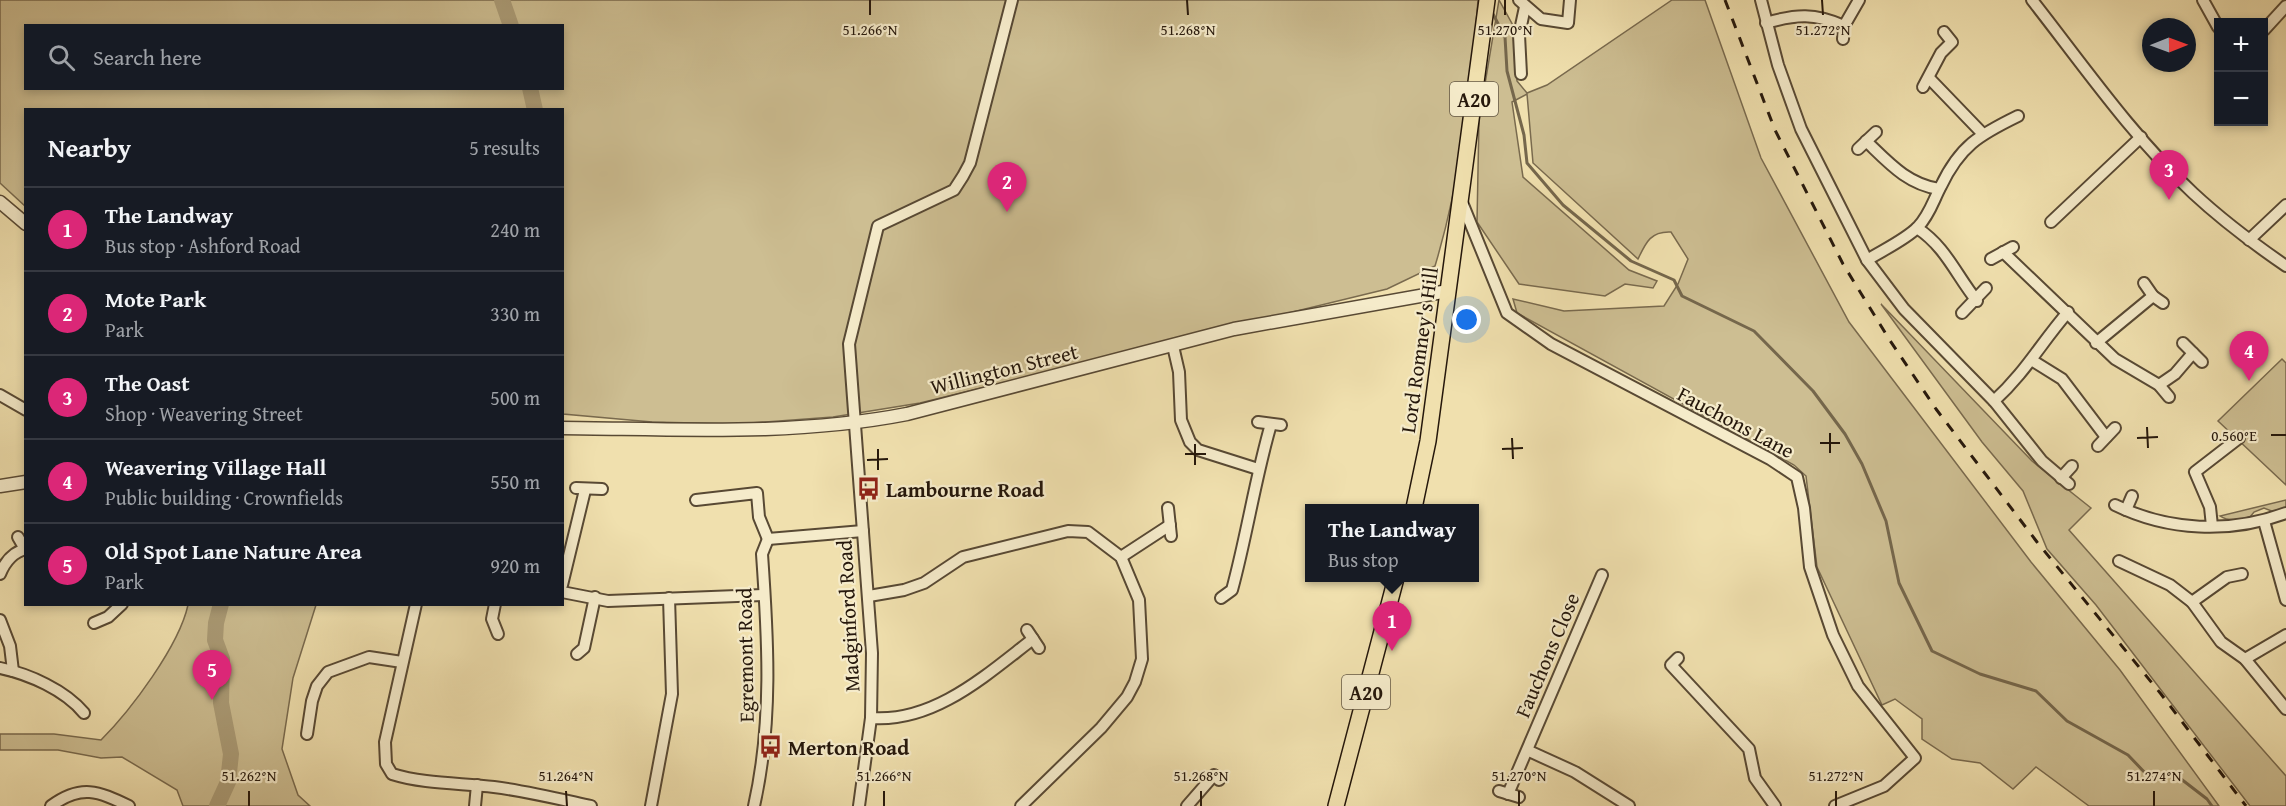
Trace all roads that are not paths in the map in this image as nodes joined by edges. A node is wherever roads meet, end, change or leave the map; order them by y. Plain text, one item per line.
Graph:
1 (1012, 0) edge
2 (1487, 0) edge
3 (1570, 0) edge
4 (1761, 0) edge
5 (1859, 0) edge
6 (2032, 0) edge
7 (2203, 0) edge
8 (1522, 4) edge
9 (2280, 8) edge
10 (2214, 20) edge
11 (1766, 23) junction
12 (2268, 24) edge
13 (1844, 26) junction
14 (1944, 32) dead end
15 (1843, 39) dead end
16 (1521, 74) dead end
17 (2013, 122) dead end
18 (1875, 132) dead end
19 (1982, 134) junction
20 (2141, 137) junction
21 (1939, 189) junction
22 (1460, 197) junction
23 (0, 202) edge
24 (2286, 205) edge
25 (24, 222) edge
26 (2051, 222) dead end
27 (1917, 228) junction
28 (2249, 240) junction
29 (1991, 259) dead end
30 (1867, 260) junction
31 (2286, 266) edge
32 (2144, 283) dead end
33 (1986, 288) dead end
34 (1448, 291) junction
35 (2153, 296) junction
36 (1977, 301) junction
37 (2163, 303) dead end
38 (2068, 312) junction
39 (1962, 313) dead end
40 (2096, 343) junction
41 (2183, 343) dead end
42 (1173, 346) junction
43 (2193, 353) junction
44 (2032, 361) junction
45 (2202, 362) dead end
46 (2159, 385) junction
47 (0, 395) edge
48 (2169, 397) dead end
49 (1994, 401) junction
50 (24, 409) edge
51 (1258, 422) dead end
52 (855, 424) junction
53 (564, 428) edge
54 (2115, 428) dead end
55 (2106, 437) junction
56 (2239, 438) dead end
57 (2097, 446) dead end
58 (2072, 466) dead end
59 (1258, 469) junction
60 (24, 482) edge
61 (0, 486) edge
62 (602, 489) dead end
63 (2132, 496) dead end
64 (696, 500) dead end
65 (1415, 504) edge
66 (2115, 505) dead end
67 (1168, 508) dead end
68 (2126, 510) junction
69 (2286, 513) edge
70 (2264, 521) junction
71 (2212, 526) junction
72 (863, 531) junction
73 (18, 537) dead end
74 (768, 539) junction
75 (24, 547) edge
76 (24, 549) edge
77 (1121, 557) junction
78 (2119, 561) dead end
79 (0, 574) edge
80 (564, 574) edge
81 (2242, 574) dead end
82 (1603, 575) dead end
83 (1395, 582) edge
84 (564, 592) edge
85 (763, 596) junction
86 (869, 596) junction
87 (595, 597) junction
88 (669, 598) junction
89 (1221, 598) dead end
90 (2286, 600) edge
91 (2192, 602) junction
92 (120, 606) edge
93 (416, 606) edge
94 (495, 606) edge
95 (108, 617) junction
96 (0, 620) edge
97 (94, 623) dead end
98 (114, 629) dead end
99 (498, 634) dead end
100 (2286, 635) edge
101 (1033, 639) dead end
102 (577, 654) dead end
103 (1678, 658) dead end
104 (2245, 658) junction
105 (402, 662) junction
106 (0, 668) edge
107 (13, 671) junction
108 (2286, 709) edge
109 (84, 713) dead end
110 (871, 718) junction
111 (307, 734) dead end
112 (1528, 751) junction
113 (1217, 777) dead end
114 (477, 785) junction
115 (1509, 794) dead end
116 (51, 806) edge
117 (129, 806) edge
118 (475, 806) edge
119 (591, 806) edge
120 (651, 806) edge
121 (754, 806) edge
122 (859, 806) edge
123 (1021, 806) edge
124 (1187, 806) edge
125 (1336, 806) edge
126 (1629, 806) edge
127 (1775, 806) edge
128 (1837, 806) edge

1 - 52 street, Madginford Road
2 - 22 main road, A20
3 - 8 street
4 - 11 street
5 - 13 street
6 - 20 street
7 - 10 street
8 - 16 street
9 - 12 street
11 - 13 street
11 - 30 street
13 - 15 street
14 - 19 street
17 - 19 street
18 - 21 street
19 - 21 street
20 - 26 street
20 - 28 street
21 - 27 street
22 - 34 main road, Lord Romney's Hill / A20
22 - 128 street, Fauchons Lane
23 - 25 street
24 - 28 street
27 - 30 street
27 - 36 street
28 - 31 street
29 - 38 street
30 - 49 street
32 - 35 street
33 - 36 street
34 - 42 street, Willington Street
34 - 65 main road, Lord Romney's Hill / A20
35 - 37 street
35 - 40 street
36 - 39 street
38 - 40 street
38 - 44 street
40 - 46 street
41 - 43 street
42 - 52 street, Willington Street
42 - 59 street
43 - 45 street
43 - 46 street
44 - 49 street
44 - 55 street
46 - 48 street
47 - 50 street
49 - 58 street
51 - 59 street
52 - 53 street, Willington Street
52 - 72 street, Madginford Road
54 - 55 street
55 - 57 street
56 - 71 street
59 - 89 street
60 - 61 street
62 - 80 street
63 - 68 street
64 - 74 street
66 - 68 street
67 - 77 street
68 - 71 street
69 - 70 street
70 - 71 street
70 - 90 street
72 - 74 street
72 - 86 street, Madginford Road
73 - 75 street
74 - 85 street, Egremont Road
76 - 79 street
77 - 86 street
77 - 123 street
78 - 91 street
81 - 91 street
82 - 112 street, Fauchons Close
83 - 125 main road, A20
84 - 87 street
85 - 88 street
85 - 121 street, Egremont Road
86 - 110 street, Madginford Road
87 - 88 street
87 - 102 street
88 - 120 street
91 - 104 street
92 - 95 street
93 - 105 street
94 - 99 street
95 - 97 street
95 - 98 street
96 - 107 street
100 - 104 street
101 - 110 street
103 - 127 street
104 - 108 street
105 - 111 street
105 - 114 street
106 - 107 street
107 - 109 street
110 - 122 street, Madginford Road
112 - 115 street, Fauchons Close
112 - 126 street, Fauchons Close
113 - 124 street
114 - 118 street
114 - 119 street
116 - 117 street

